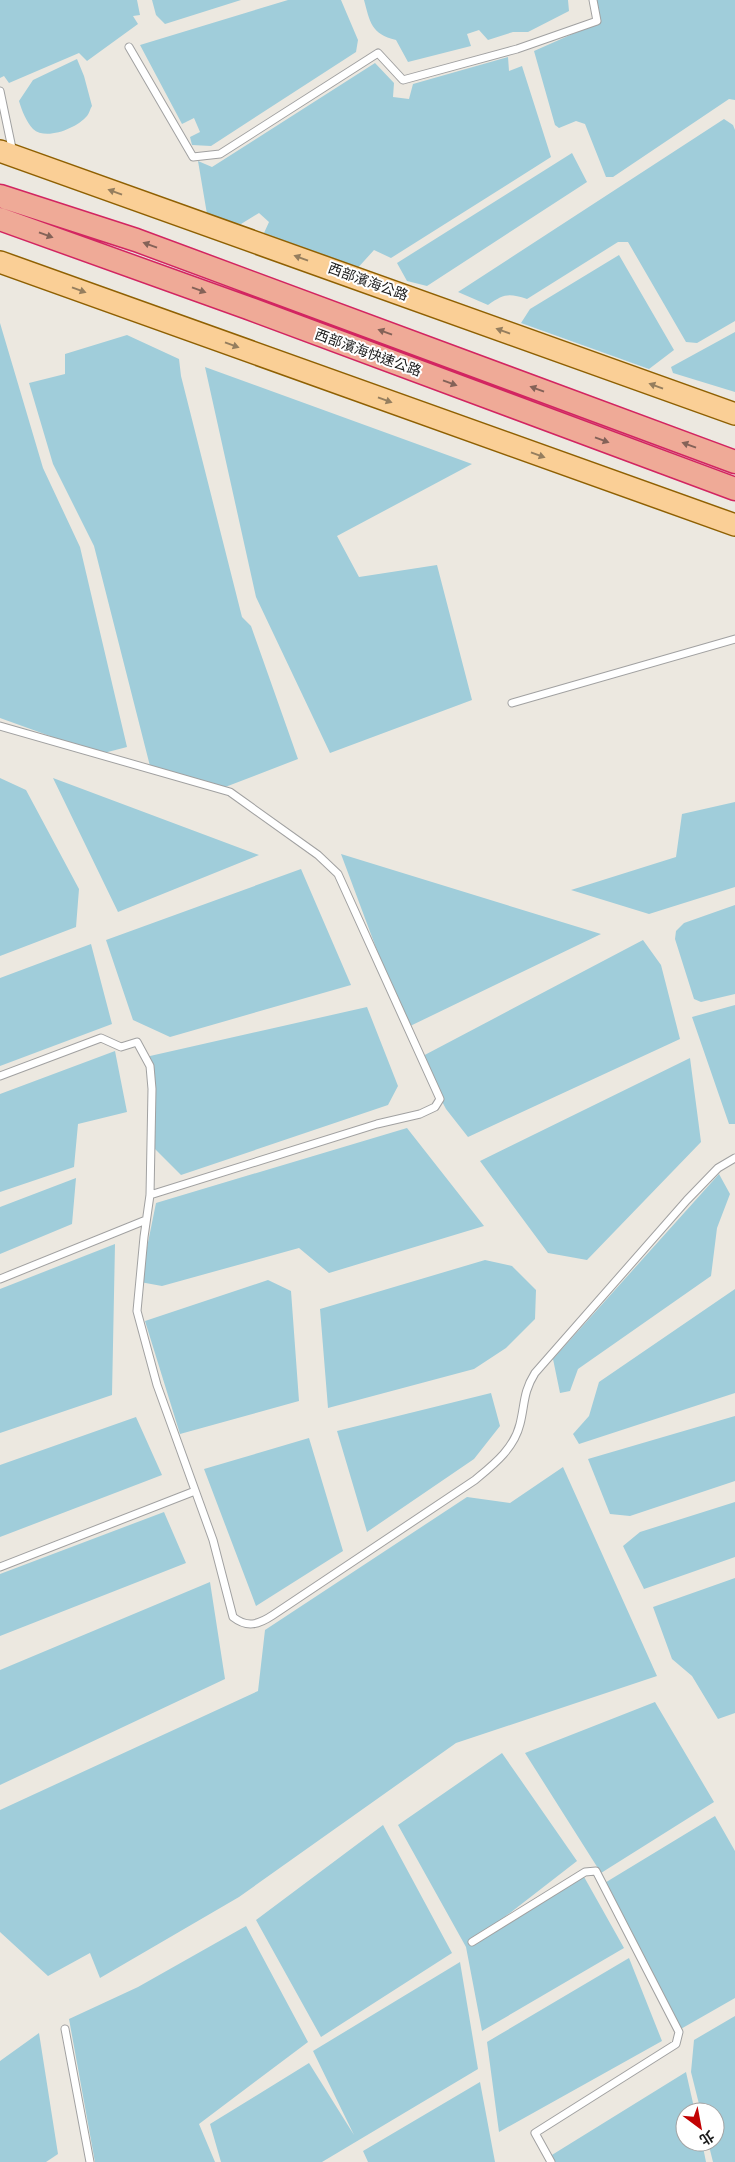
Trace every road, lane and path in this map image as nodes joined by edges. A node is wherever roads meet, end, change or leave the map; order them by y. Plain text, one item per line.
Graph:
1 (593, 0) edge
2 (129, 48) dead end
3 (0, 91) edge
4 (7, 153) edge
5 (0, 196) edge
6 (0, 219) edge
7 (0, 262) edge
8 (735, 414) edge
9 (735, 462) edge
10 (735, 489) edge
11 (735, 525) edge
12 (735, 640) edge
13 (512, 703) dead end
14 (0, 726) edge
15 (0, 1076) edge
16 (735, 1158) edge
17 (150, 1195) junction
18 (146, 1220) junction
19 (0, 1279) edge
20 (195, 1491) junction
21 (0, 1567) edge
22 (472, 1942) dead end
23 (65, 2029) dead end
24 (90, 2162) edge
25 (551, 2162) edge

1 - 2 lane
3 - 4 lane
8 -> 4 main road, 西部濱海公路
9 -> 5 highway, 西部濱海快速公路
6 -> 10 highway, 西部濱海快速公路
7 -> 11 main road
12 - 13 lane
14 - 17 lane
15 - 17 lane
16 - 20 lane
17 - 18 lane
18 - 19 lane
18 - 20 lane
20 - 21 lane
22 - 25 lane
23 - 24 lane

